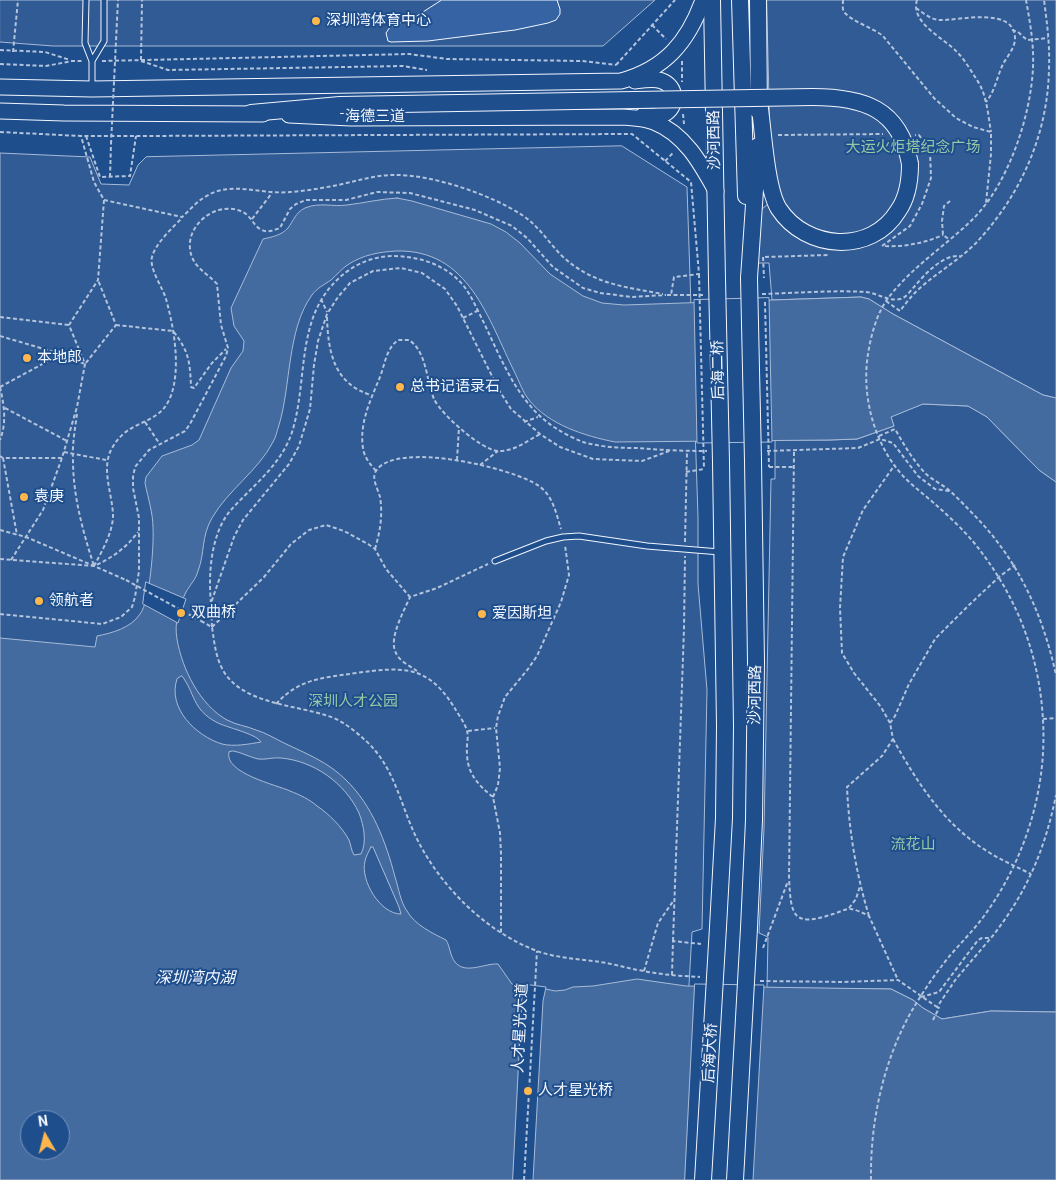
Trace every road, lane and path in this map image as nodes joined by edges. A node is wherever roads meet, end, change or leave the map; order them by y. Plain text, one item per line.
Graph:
1 (18, 0) edge
2 (86, 0) edge
3 (104, 0) edge
4 (118, 0) edge
5 (142, 0) edge
6 (675, 0) edge
7 (703, 0) edge
8 (712, 0) edge
9 (740, 0) edge
10 (758, 0) edge
11 (843, 0) edge
12 (917, 0) edge
13 (1026, 0) edge
14 (1044, 0) edge
15 (916, 8) junction
16 (1012, 30) junction
17 (1049, 38) junction
18 (1032, 40) junction
19 (0, 50) edge
20 (13, 52) junction
21 (72, 61) junction
22 (92, 61) junction
23 (141, 61) junction
24 (0, 64) edge
25 (616, 65) junction
26 (607, 67) dead end
27 (432, 70) dead end
28 (621, 81) junction
29 (300, 86) junction
30 (0, 87) edge
31 (92, 89) junction
32 (759, 101) junction
33 (986, 102) junction
34 (300, 108) junction
35 (0, 111) edge
36 (251, 113) junction
37 (623, 117) junction
38 (0, 132) edge
39 (991, 132) junction
40 (888, 134) dead end
41 (773, 135) dead end
42 (911, 135) dead end
43 (81, 136) junction
44 (86, 136) junction
45 (136, 136) junction
46 (110, 177) junction
47 (716, 191) junction
48 (272, 193) junction
49 (104, 200) junction
50 (950, 201) dead end
51 (986, 204) junction
52 (182, 217) junction
53 (252, 219) junction
54 (944, 235) junction
55 (950, 240) junction
56 (884, 246) junction
57 (875, 248) dead end
58 (830, 255) dead end
59 (960, 256) junction
60 (699, 274) junction
61 (756, 278) junction
62 (717, 279) joint
63 (98, 280) junction
64 (764, 287) dead end
65 (756, 294) dead end
66 (666, 295) junction
67 (888, 298) junction
68 (321, 299) junction
69 (886, 302) junction
70 (478, 311) junction
71 (327, 314) junction
72 (0, 317) edge
73 (463, 318) junction
74 (69, 325) junction
75 (116, 325) junction
76 (173, 331) junction
77 (0, 336) edge
78 (228, 348) junction
79 (61, 354) junction
80 (84, 364) junction
81 (0, 387) edge
82 (371, 396) junction
83 (77, 407) junction
84 (5, 408) junction
85 (539, 416) junction
86 (145, 422) junction
87 (524, 422) junction
88 (459, 427) junction
89 (540, 434) junction
90 (878, 436) junction
91 (0, 440) edge
92 (880, 440) junction
93 (68, 441) junction
94 (160, 443) junction
95 (671, 450) junction
96 (687, 450) junction
97 (498, 451) junction
98 (707, 451) dead end
99 (64, 452) junction
100 (794, 452) junction
101 (73, 454) junction
102 (0, 456) edge
103 (760, 456) junction
104 (3, 458) junction
105 (62, 458) junction
106 (107, 460) junction
107 (457, 460) junction
108 (721, 462) joint
109 (480, 466) junction
110 (894, 466) junction
111 (793, 467) junction
112 (376, 471) junction
113 (686, 472) junction
114 (949, 490) junction
115 (0, 530) edge
116 (138, 532) junction
117 (17, 535) junction
118 (685, 535) dead end
119 (26, 537) junction
120 (563, 537) junction
121 (376, 549) junction
122 (723, 552) junction
123 (0, 559) edge
124 (11, 560) junction
125 (495, 561) joint
126 (685, 564) dead end
127 (1015, 565) junction
128 (94, 566) junction
129 (999, 577) junction
130 (410, 597) junction
131 (211, 602) junction
132 (0, 614) edge
133 (212, 627) junction
134 (418, 672) junction
135 (1056, 675) edge
136 (276, 704) junction
137 (1056, 718) edge
138 (1043, 720) junction
139 (890, 723) junction
140 (496, 728) junction
141 (468, 731) junction
142 (893, 740) junction
143 (1056, 795) edge
144 (493, 797) junction
145 (1014, 865) junction
146 (1032, 874) junction
147 (789, 878) junction
148 (860, 886) junction
149 (674, 900) junction
150 (850, 908) junction
151 (869, 916) junction
152 (718, 927) joint
153 (749, 928) joint
154 (500, 933) junction
155 (991, 938) junction
156 (673, 941) junction
157 (701, 944) dead end
158 (763, 948) dead end
159 (537, 951) junction
160 (644, 972) junction
161 (672, 975) junction
162 (700, 977) dead end
163 (755, 980) dead end
164 (898, 980) junction
165 (921, 996) junction
166 (937, 1007) junction
167 (933, 1020) dead end
168 (524, 1180) edge
169 (704, 1180) edge
170 (735, 1180) edge
171 (871, 1180) edge

1 - 20 path
2 - 22 lane
3 - 22 lane
4 - 46 path, bridge
5 - 23 path
6 - 25 path
7 - 28 main road
8 - 47 main road, 沙河西路
9 - 61 main road, 沙河西路
10 - 32 main road
11 - 39 path
12 - 15 path
13 - 18 path
14 - 17 path
15 - 16 path
15 - 33 path
16 - 18 path
16 - 33 path
17 - 18 path
17 - 59 path
18 - 51 path
19 - 20 path
20 - 21 path
21 - 22 path
21 - 24 path
22 - 23 path
22 - 31 lane
23 - 25 path
23 - 27 path
25 - 26 path
28 - 29 main road
28 - 37 main road
29 - 31 main road
29 - 34 main road
30 - 31 main road
32 - 34 main road, bridge
32 - 61 main road
33 - 39 path
34 - 36 main road
35 - 36 main road, 海德三道
36 - 37 main road, 海德三道
37 - 47 main road, 海德三道
38 - 43 path
39 - 51 path
40 - 41 path
42 - 56 path
43 - 44 path
43 - 49 path
44 - 45 path
44 - 46 path
45 - 46 path
45 - 60 path
47 - 62 main road, 沙河西路
48 - 52 path
48 - 53 path
48 - 66 path
49 - 52 path
49 - 63 path
50 - 54 path
51 - 55 path
52 - 76 path
53 - 66 path
53 - 78 path
54 - 55 path
54 - 56 path
55 - 67 path
56 - 57 path
58 - 61 path, bridge
59 - 67 path
59 - 69 path
60 - 66 path
60 - 113 path, bridge
61 - 103 main road, bridge
62 - 108 main road, 后海二桥, bridge
63 - 74 path
63 - 75 path
64 - 111 path, bridge
65 - 67 path
67 - 69 path
68 - 70 path
68 - 71 path
68 - 131 path
69 - 90 path
70 - 73 path
70 - 85 path
71 - 73 path
71 - 82 path
71 - 131 path
72 - 74 path
73 - 87 path
74 - 80 path
75 - 76 path
75 - 80 path
76 - 78 path
76 - 86 path
77 - 79 path
78 - 94 path
79 - 80 path
79 - 81 path
80 - 83 path
81 - 84 path
82 - 88 path
82 - 112 path
83 - 93 path
83 - 101 path
84 - 91 path
84 - 93 path
85 - 87 path
85 - 95 path
86 - 94 path
86 - 106 path
87 - 89 path
88 - 97 path
88 - 107 path
89 - 95 path
89 - 97 path
90 - 92 path
90 - 114 path
92 - 100 path
92 - 110 path
92 - 114 path
93 - 99 path
94 - 116 path
95 - 96 path
96 - 98 path
96 - 113 path
97 - 109 path
99 - 101 path
99 - 105 path
100 - 103 path
100 - 111 path
101 - 106 path
101 - 128 path
102 - 104 path
103 - 153 main road, 沙河西路
104 - 105 path
104 - 117 path
105 - 119 path
106 - 128 path
107 - 109 path
107 - 112 path
108 - 122 main road, 沙河西路
109 - 120 path
110 - 129 path
110 - 139 path
111 - 147 path
112 - 121 path
113 - 118 path
114 - 127 path
115 - 117 path
116 - 128 path
116 - 132 path
117 - 119 path
119 - 124 path
119 - 128 path
120 - 122 lane
120 - 125 lane
120 - 140 path
121 - 130 path
121 - 133 path
122 - 152 main road, 沙河西路
123 - 124 path
124 - 128 path
125 - 130 path
126 - 149 path
127 - 129 path
127 - 135 path
128 - 133 path, bridge
129 - 138 path
129 - 139 path
130 - 134 path
131 - 133 path
133 - 136 path
134 - 136 path
134 - 141 path
136 - 154 path
137 - 138 path
138 - 145 path
139 - 142 path
140 - 141 path
140 - 144 path
141 - 144 path
142 - 145 path
142 - 148 path
143 - 146 path
144 - 154 path
145 - 146 path
145 - 165 path
146 - 155 path
147 - 150 path
147 - 158 path
148 - 150 path
148 - 151 path
149 - 156 path
149 - 160 path
150 - 151 path
151 - 164 path
152 - 169 main road, 后海大桥, bridge
153 - 170 main road, 后海大桥, bridge
154 - 159 path
155 - 165 path
155 - 166 path
156 - 157 path
156 - 161 path
159 - 160 path
159 - 168 path, 人才星光大道
160 - 161 path
161 - 162 path
163 - 164 path
164 - 165 path
165 - 166 path
165 - 171 path
166 - 167 path

